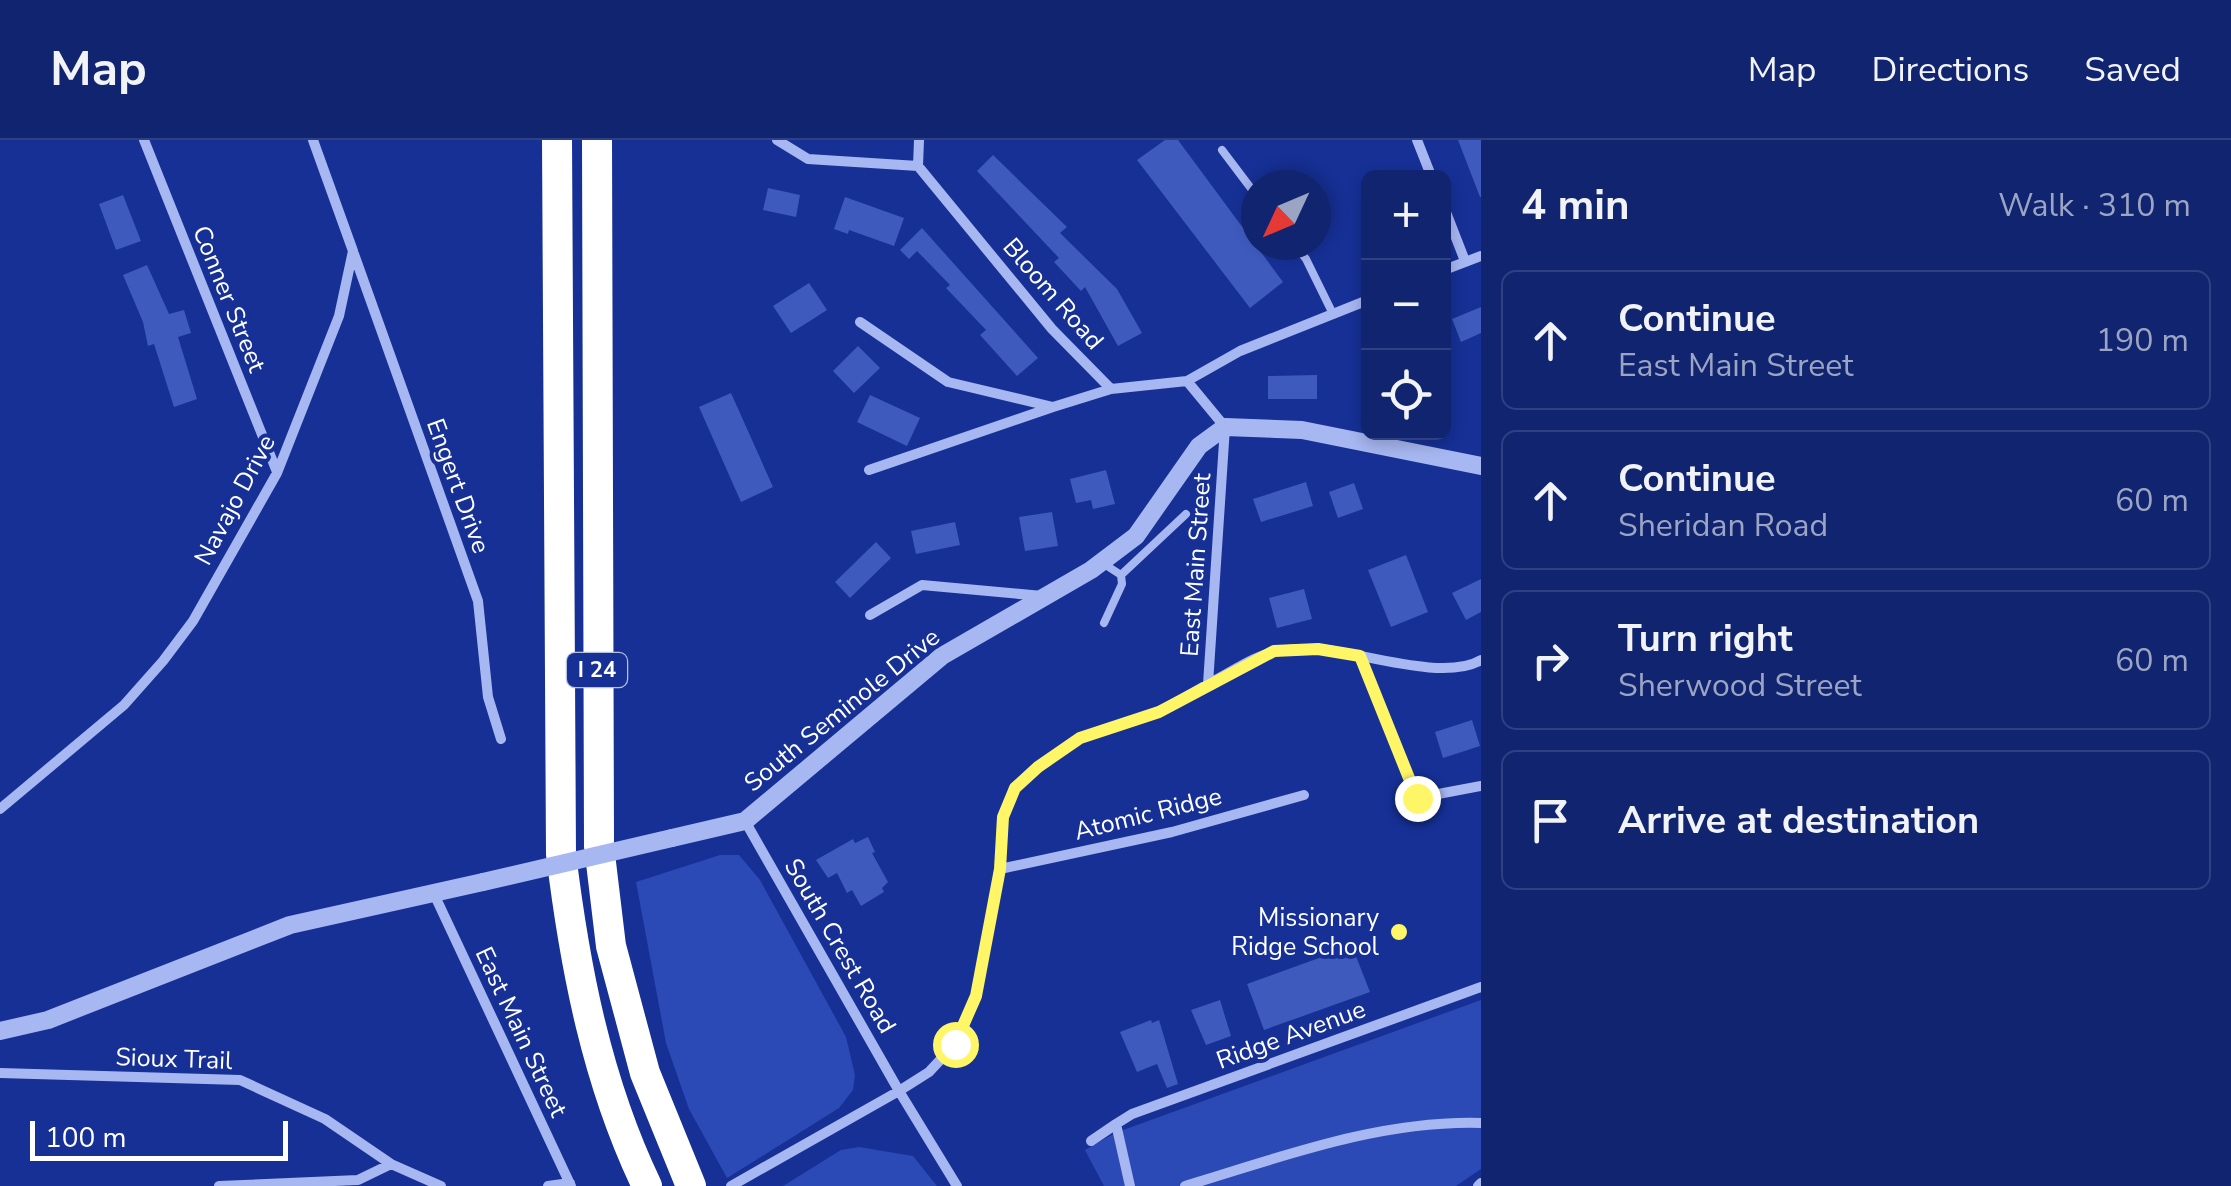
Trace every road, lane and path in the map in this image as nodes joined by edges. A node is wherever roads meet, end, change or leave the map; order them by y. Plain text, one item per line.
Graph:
1 (144, 140) edge
2 (312, 140) edge
3 (557, 140) edge
4 (598, 140) edge
5 (777, 140) edge
6 (919, 140) edge
7 (1417, 140) edge
8 (1222, 150) dead end
9 (918, 166) junction
10 (1429, 170) edge
11 (1241, 175) edge
12 (1451, 225) edge
13 (353, 251) junction
14 (1481, 256) edge
15 (1306, 260) edge
16 (1465, 261) junction
17 (1451, 267) edge
18 (1361, 303) edge
19 (1333, 314) junction
20 (860, 322) dead end
21 (1187, 381) junction
22 (1111, 389) junction
23 (1053, 407) junction
24 (1225, 427) junction
25 (1481, 466) edge
26 (869, 470) dead end
27 (277, 473) junction
28 (1186, 514) dead end
29 (1102, 562) junction
30 (1121, 575) junction
31 (1043, 596) junction
32 (870, 616) dead end
33 (1104, 623) dead end
34 (1360, 656) junction
35 (1481, 660) edge
36 (1208, 684) junction
37 (501, 740) dead end
38 (1481, 786) edge
39 (1304, 795) dead end
40 (0, 810) edge
41 (745, 822) junction
42 (1000, 869) junction
43 (434, 894) junction
44 (1481, 987) edge
45 (0, 1031) edge
46 (0, 1073) edge
47 (899, 1091) junction
48 (1481, 1123) edge
49 (1116, 1124) junction
50 (1091, 1141) dead end
51 (391, 1164) junction
52 (570, 1184) edge
53 (220, 1186) edge
54 (441, 1186) edge
55 (548, 1186) edge
56 (648, 1186) edge
57 (691, 1186) edge
58 (731, 1186) edge
59 (957, 1186) edge
60 (1130, 1186) edge
61 (1185, 1186) edge

1 - 27 street, Conner Street
2 - 13 street
3 - 56 highway, I 24
4 - 57 highway, I 24
5 - 9 street
6 - 9 street
7 - 10 street
8 - 11 lane
9 - 22 street, Bloom Road
12 - 16 street
13 - 27 street, Navajo Drive
13 - 37 street, Engert Drive
14 - 16 street
15 - 19 lane
16 - 17 street
18 - 19 street
19 - 21 street
20 - 23 street
21 - 22 street
21 - 24 street
22 - 23 street
23 - 26 street
24 - 25 street
24 - 29 street, South Seminole Drive
24 - 36 street, East Main Street
27 - 40 street, Navajo Drive
28 - 30 lane
29 - 30 lane
29 - 31 street, South Seminole Drive
30 - 33 lane
31 - 32 street
31 - 41 street, South Seminole Drive
34 - 35 street
34 - 36 street
34 - 38 street
36 - 42 street, East Main Street
39 - 42 street, Atomic Ridge
41 - 43 street, South Seminole Drive, bridge
41 - 47 street, South Crest Road
42 - 47 street, East Main Street
43 - 45 street, South Seminole Drive
43 - 52 street, East Main Street
44 - 49 street, Ridge Avenue
46 - 51 street, Sioux Trail
47 - 58 street
47 - 59 street, South Crest Road
48 - 61 street
49 - 50 street, Ridge Avenue
49 - 60 street
51 - 53 street
51 - 54 street, Sioux Trail
52 - 55 street

